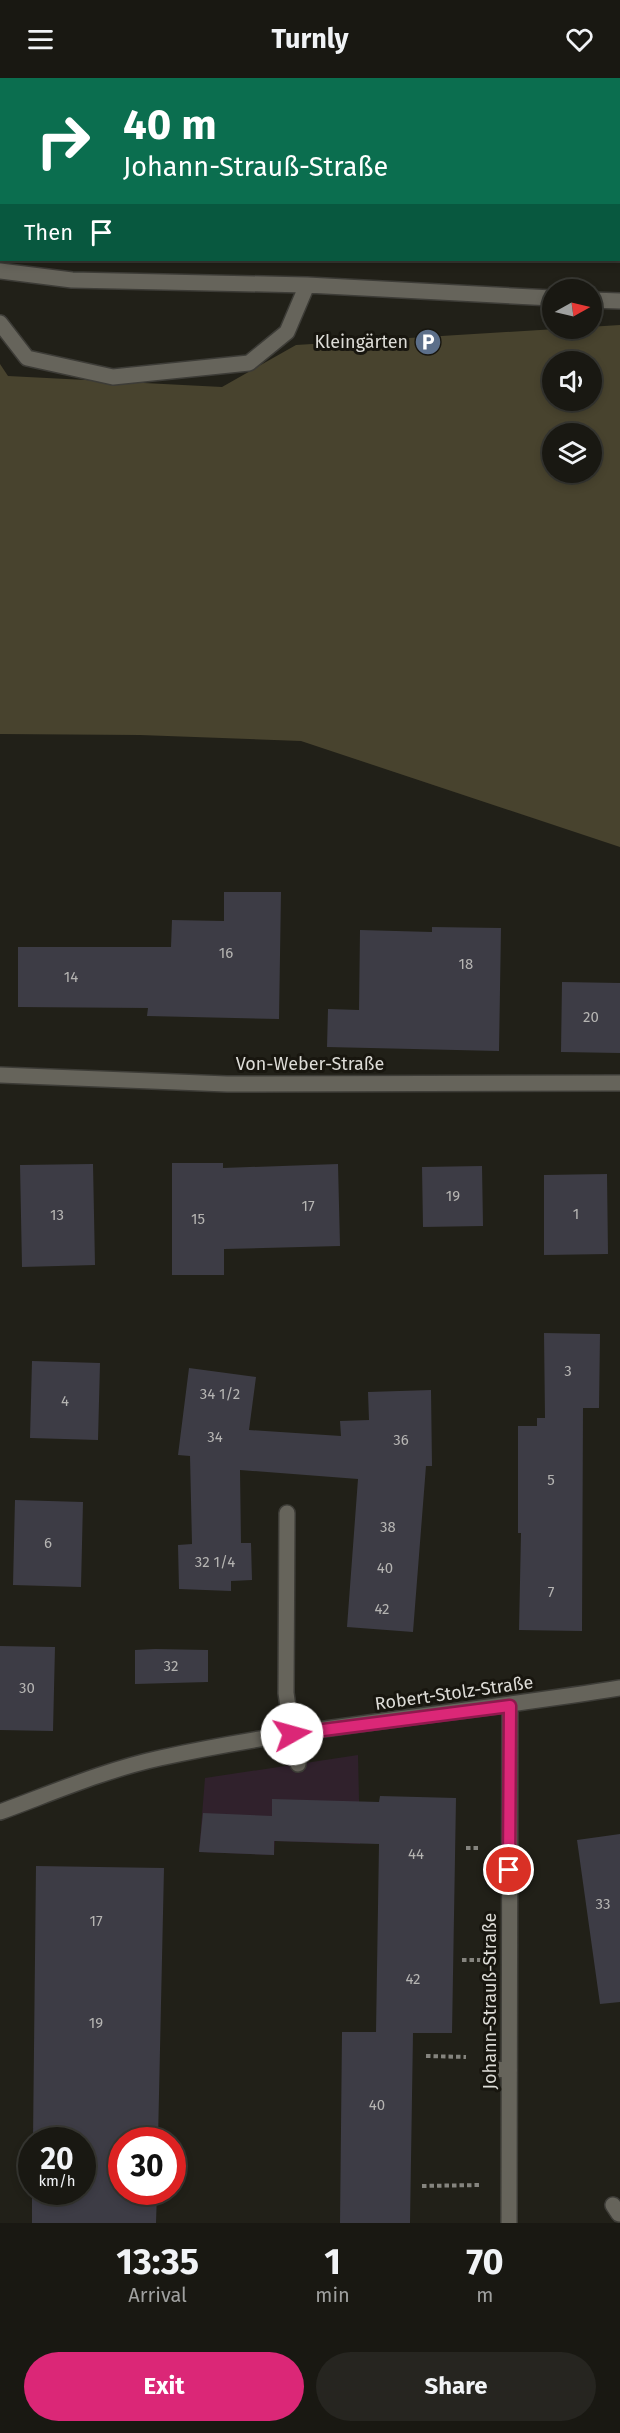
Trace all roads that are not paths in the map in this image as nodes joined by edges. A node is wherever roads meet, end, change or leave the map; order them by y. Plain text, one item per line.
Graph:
1 (0, 271) edge
2 (307, 285) junction
3 (542, 297) edge
4 (602, 301) edge
5 (620, 302) edge
6 (0, 323) edge
7 (0, 1075) edge
8 (620, 1083) edge
9 (287, 1514) dead end
10 (620, 1688) edge
11 (510, 1706) junction
12 (292, 1734) junction
13 (298, 1764) dead end
14 (0, 1812) edge
15 (492, 2069) dead end
16 (509, 2070) junction
17 (509, 2223) edge

1 - 2 street
2 - 3 street
2 - 6 street
4 - 5 street
7 - 8 street, Von-Weber-Straße
9 - 12 street
10 - 11 street, Robert-Stolz-Straße
11 - 12 street, Robert-Stolz-Straße
11 - 16 street, Johann-Strauß-Straße
12 - 13 street
12 - 14 street, Robert-Stolz-Straße
15 - 16 street
16 - 17 street, Johann-Strauß-Straße

